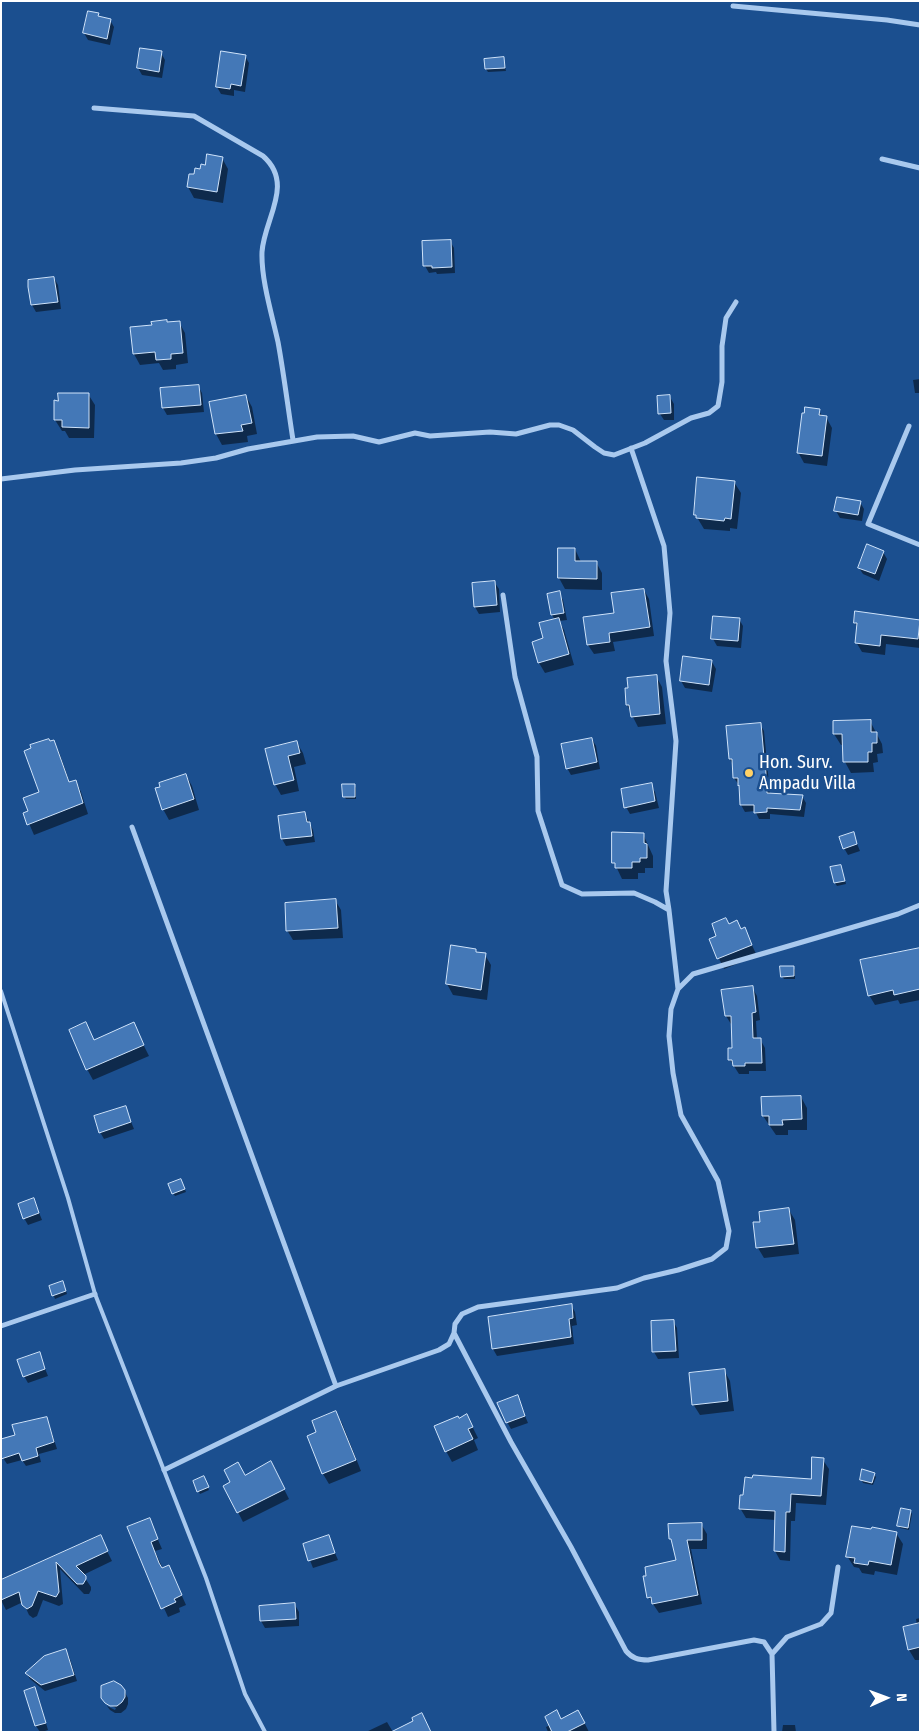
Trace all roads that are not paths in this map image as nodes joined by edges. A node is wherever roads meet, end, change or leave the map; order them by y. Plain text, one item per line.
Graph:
1 (733, 6) dead end
2 (920, 25) edge
3 (94, 108) dead end
4 (882, 159) dead end
5 (920, 168) edge
6 (736, 302) dead end
7 (909, 426) dead end
8 (293, 440) junction
9 (631, 448) junction
10 (1, 479) edge
11 (920, 545) edge
12 (503, 595) dead end
13 (132, 827) dead end
14 (920, 904) edge
15 (669, 910) junction
16 (678, 989) junction
17 (1, 991) edge
18 (96, 1294) junction
19 (1, 1326) edge
20 (454, 1333) junction
21 (336, 1386) junction
22 (164, 1470) junction
23 (838, 1567) dead end
24 (772, 1654) junction
25 (265, 1732) edge
26 (774, 1732) edge

1 - 2 street
3 - 8 street
4 - 5 street
6 - 9 street
7 - 11 street
8 - 9 street
8 - 10 street
9 - 15 street
12 - 15 street
13 - 21 street
14 - 16 street
15 - 16 street
16 - 20 street
17 - 18 lane
18 - 19 street
18 - 22 lane
20 - 21 street
20 - 24 street
21 - 22 street
22 - 25 lane
23 - 24 street
24 - 26 street

